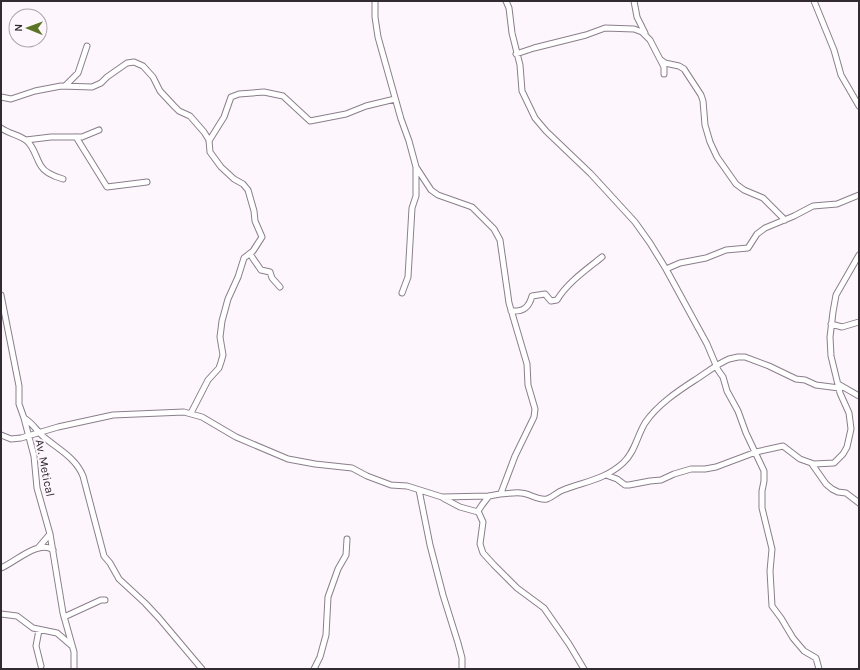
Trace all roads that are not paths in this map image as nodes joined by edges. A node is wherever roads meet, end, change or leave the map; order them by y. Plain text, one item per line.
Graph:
1 (374, 1) edge
2 (506, 1) edge
3 (634, 1) edge
4 (814, 1) edge
5 (646, 36) junction
6 (87, 46) dead end
7 (516, 54) junction
8 (661, 60) junction
9 (664, 74) dead end
10 (65, 86) junction
11 (1, 97) edge
12 (396, 99) junction
13 (859, 106) edge
14 (1, 128) edge
15 (99, 130) dead end
16 (76, 137) junction
17 (26, 140) junction
18 (209, 141) junction
19 (416, 167) junction
20 (63, 179) dead end
21 (147, 182) dead end
22 (859, 195) edge
23 (785, 220) junction
24 (250, 254) junction
25 (859, 255) edge
26 (602, 257) dead end
27 (666, 269) junction
28 (280, 287) dead end
29 (402, 294) dead end
30 (1, 295) edge
31 (511, 311) junction
32 (859, 322) edge
33 (1, 323) edge
34 (831, 324) junction
35 (7, 328) junction
36 (716, 366) junction
37 (838, 386) junction
38 (859, 396) edge
39 (191, 413) junction
40 (24, 418) junction
41 (39, 432) junction
42 (1, 436) edge
43 (29, 436) junction
44 (756, 452) junction
45 (812, 464) junction
46 (606, 475) junction
47 (419, 490) junction
48 (500, 494) junction
49 (489, 496) junction
50 (442, 497) junction
51 (859, 503) edge
52 (478, 512) junction
53 (50, 534) junction
54 (347, 539) dead end
55 (38, 548) junction
56 (53, 550) junction
57 (1, 568) edge
58 (105, 600) dead end
59 (1, 614) edge
60 (64, 617) junction
61 (67, 626) junction
62 (39, 630) junction
63 (60, 632) junction
64 (69, 632) junction
65 (72, 646) junction
66 (41, 666) dead end
67 (74, 669) edge
68 (202, 669) edge
69 (314, 669) edge
70 (462, 669) edge
71 (584, 669) edge
72 (819, 669) edge

1 - 12 street
2 - 7 street
3 - 5 street
4 - 13 street
5 - 7 street
5 - 8 street
6 - 10 street
7 - 27 street
8 - 9 street
8 - 23 street
10 - 11 street
10 - 18 street
12 - 18 street
12 - 19 street
14 - 17 street
15 - 16 street
16 - 17 street
16 - 21 street
17 - 20 street
18 - 24 street
19 - 29 street
19 - 31 street
22 - 23 street
23 - 27 street
24 - 28 street
24 - 39 street
25 - 34 street
26 - 31 street
27 - 36 street
30 - 35 street, Av. Metical
31 - 48 street
32 - 34 street
33 - 35 street
34 - 37 street
35 - 40 street, Av. Metical
36 - 37 street
36 - 44 street
36 - 46 street
37 - 38 street
37 - 45 street
39 - 41 street
39 - 47 street
40 - 41 street
40 - 43 street, Av. Metical
41 - 43 street
41 - 68 street
42 - 43 street
43 - 53 street, Av. Metical
44 - 45 street
44 - 46 street
44 - 72 street
45 - 51 street
46 - 48 street
47 - 50 street
47 - 70 street
48 - 49 street
49 - 50 street
49 - 52 street
50 - 52 street
52 - 71 street
53 - 55 street
53 - 56 street, Av. Metical
54 - 69 street
55 - 56 street
55 - 57 street
56 - 60 street, Av. Metical
58 - 60 street
59 - 62 street
60 - 61 street, Av. Metical
61 - 63 street
61 - 64 street, Av. Metical
62 - 63 street
62 - 66 street
63 - 64 street
63 - 65 street
64 - 65 street, Av. Metical
65 - 67 street, Av. Metical

